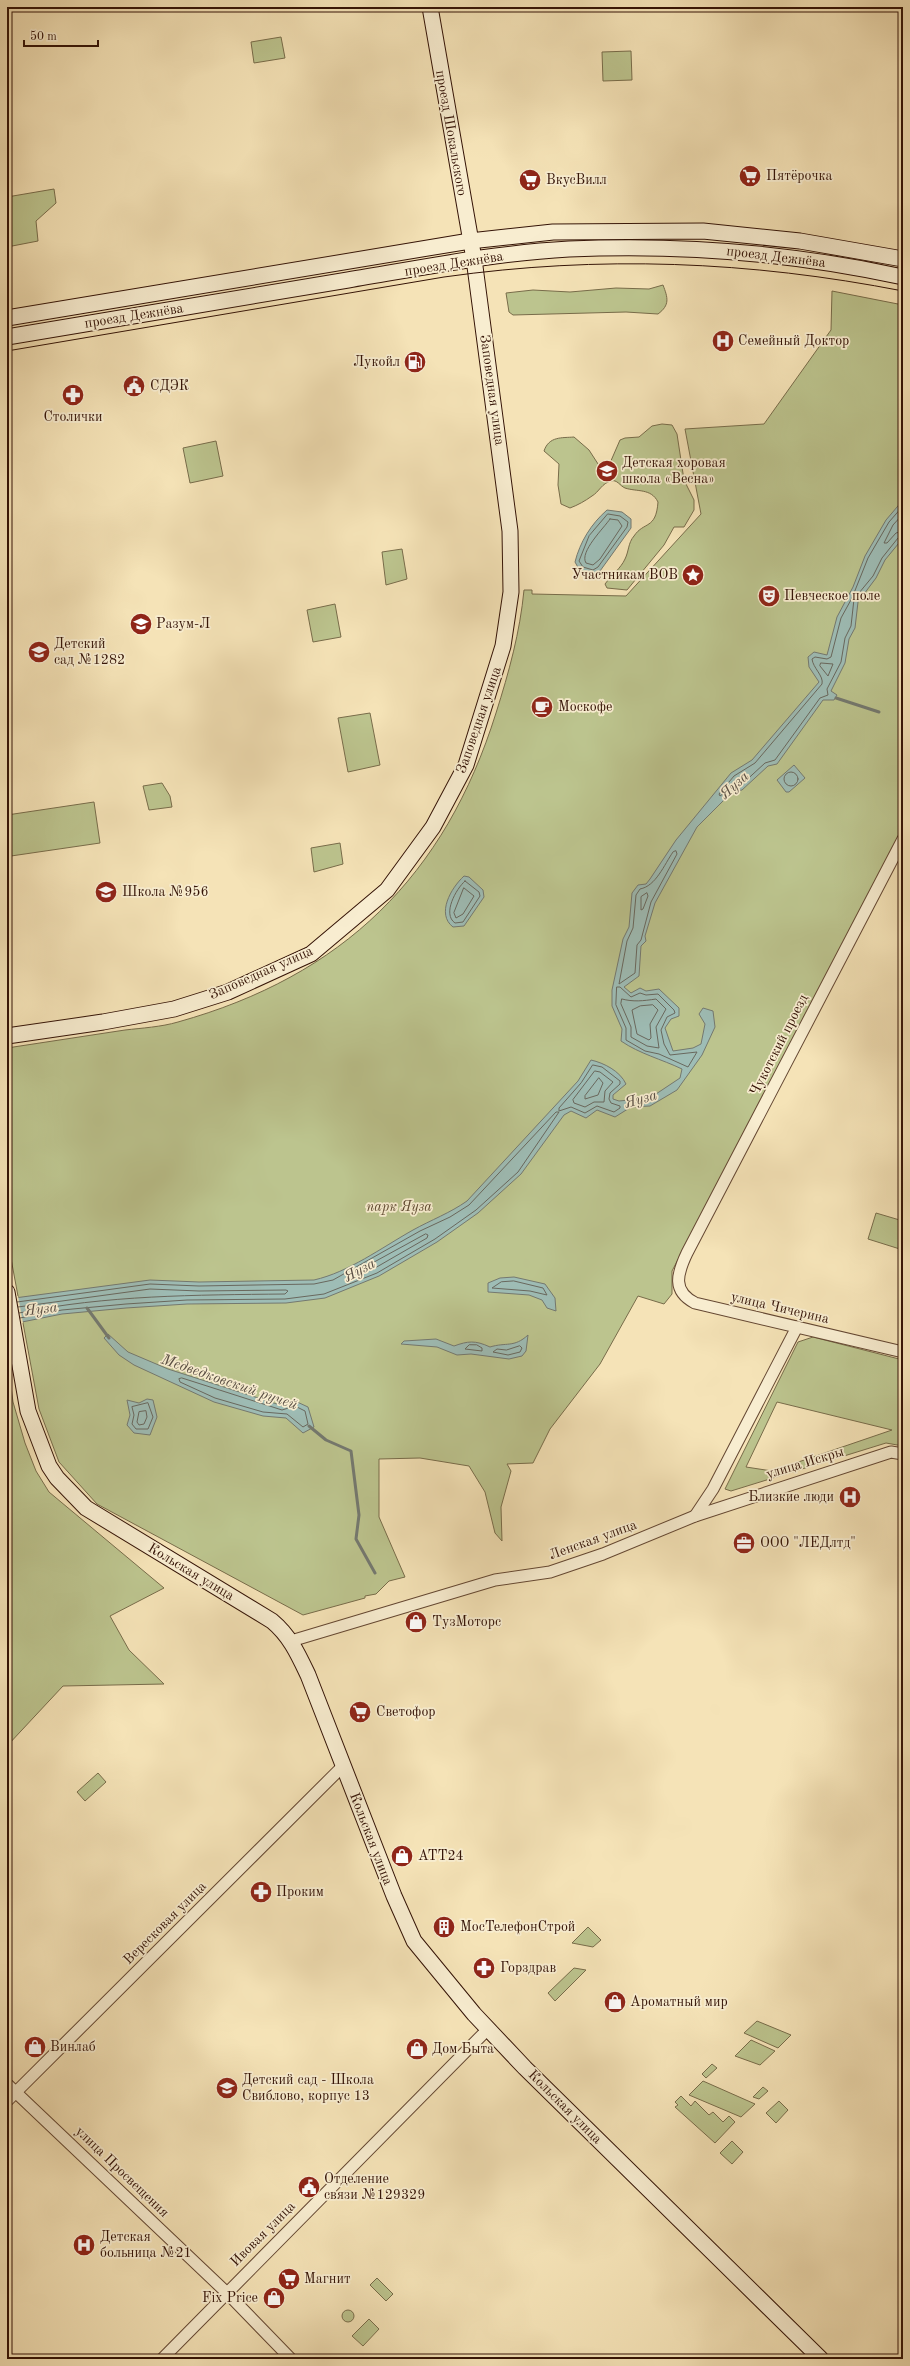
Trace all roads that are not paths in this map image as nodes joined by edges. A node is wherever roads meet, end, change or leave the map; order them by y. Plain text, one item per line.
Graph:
1 (430, 7) edge
2 (470, 240) junction
3 (474, 259) junction
4 (903, 259) edge
5 (903, 277) edge
6 (7, 318) edge
7 (7, 337) edge
8 (903, 839) edge
9 (7, 1036) edge
10 (681, 1265) joint
11 (7, 1292) edge
12 (797, 1327) junction
13 (903, 1352) edge
14 (903, 1454) edge
15 (695, 1516) junction
16 (291, 1641) junction
17 (343, 1766) junction
18 (488, 2029) junction
19 (7, 2084) edge
20 (16, 2092) junction
21 (7, 2101) edge
22 (226, 2292) junction
23 (162, 2359) edge
24 (291, 2359) edge
25 (821, 2359) edge

1 - 2 main road, проезд Шокальского
2 - 3 main road, проезд Шокальского
2 - 4 main road, проезд Дежнёва
2 - 6 main road, проезд Дежнёва
3 - 5 main road, проезд Дежнёва
3 - 7 main road, проезд Дежнёва
3 - 9 main road, Заповедная улица
8 - 10 street, Чукотский проезд
10 - 12 street, улица Чичерина
11 - 16 main road, Кольская улица
12 - 13 street, улица Чичерина
12 - 15 street
14 - 15 street, улица Искры
15 - 16 street, Ленская улица
16 - 17 main road, Кольская улица
17 - 18 main road, Кольская улица
17 - 20 street, Вересковая улица
18 - 22 street, Ивовая улица
18 - 25 main road, Кольская улица
19 - 20 street, улица Просвещения
20 - 21 street, Вересковая улица
20 - 22 street, улица Просвещения
22 - 23 street, Ивовая улица
22 - 24 street, улица Просвещения

